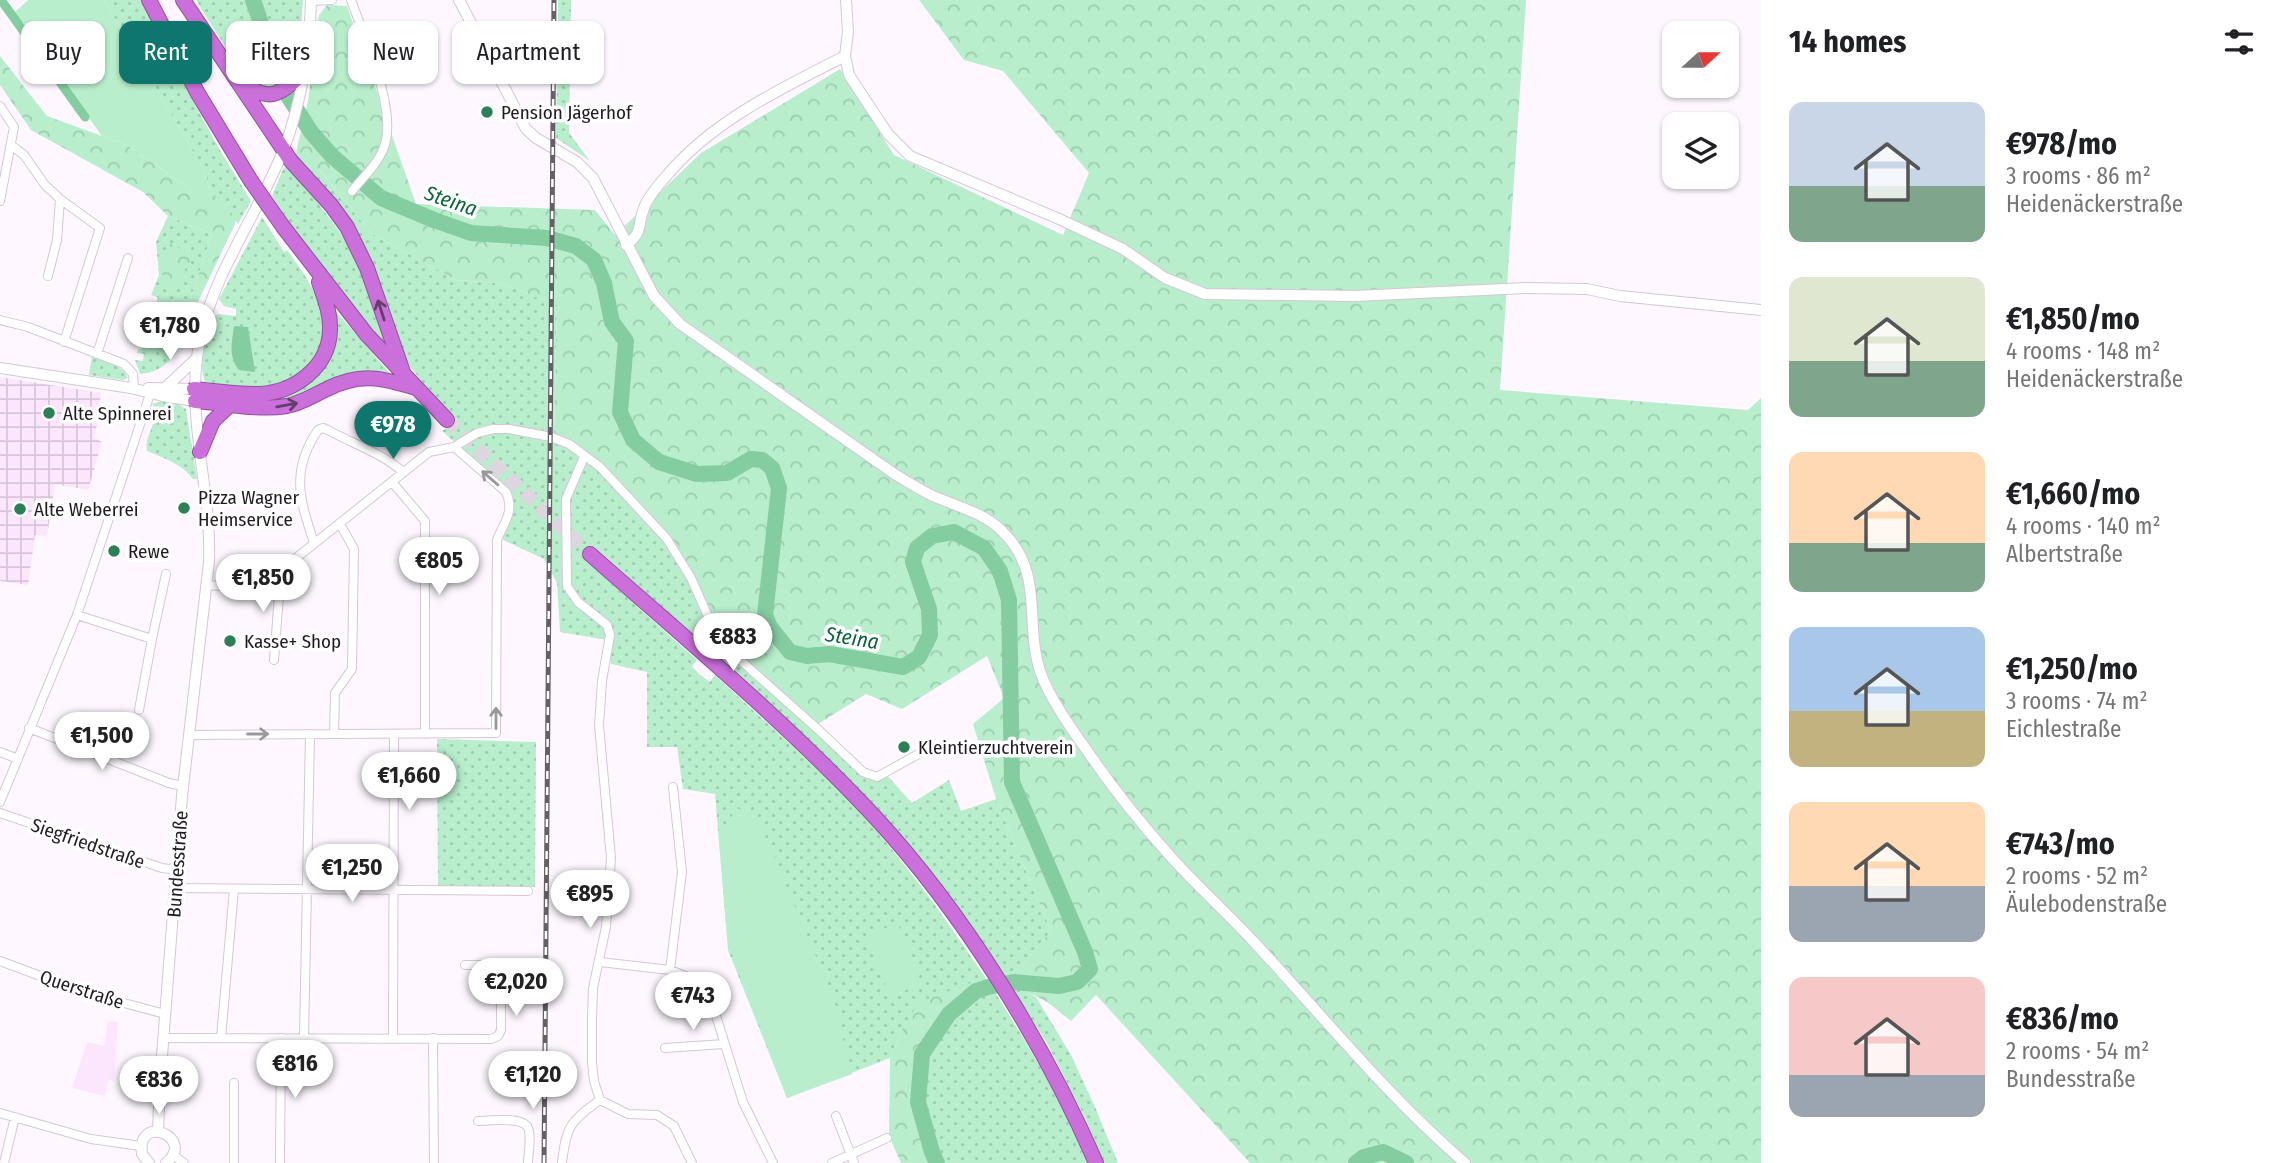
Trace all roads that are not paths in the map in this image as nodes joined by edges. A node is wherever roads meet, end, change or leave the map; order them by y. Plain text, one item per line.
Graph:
1 (149, 0) edge
2 (183, 0) edge
3 (189, 0) edge
4 (332, 0) edge
5 (351, 0) edge
6 (459, 0) edge
7 (846, 0) edge
8 (311, 1) edge
9 (310, 21) edge
10 (226, 56) edge
11 (845, 57) junction
12 (247, 84) edge
13 (294, 84) edge
14 (300, 84) edge
15 (0, 106) edge
16 (11, 145) junction
17 (284, 150) junction
18 (352, 191) dead end
19 (60, 199) junction
20 (0, 201) edge
21 (626, 246) junction
22 (128, 258) dead end
23 (315, 271) junction
24 (48, 276) dead end
25 (1761, 310) edge
26 (0, 320) edge
27 (64, 342) junction
28 (97, 354) junction
29 (196, 359) junction
30 (0, 368) edge
31 (404, 375) junction
32 (134, 388) junction
33 (165, 388) junction
34 (417, 389) junction
35 (151, 391) junction
36 (194, 395) junction
37 (230, 404) junction
38 (447, 420) tunnel mouth
39 (454, 447) junction
40 (200, 452) junction
41 (584, 457) junction
42 (403, 472) junction
43 (392, 482) junction
44 (340, 524) junction
45 (314, 543) junction
46 (590, 554) tunnel mouth
47 (281, 570) junction
48 (166, 574) dead end
49 (207, 585) junction
50 (78, 615) junction
51 (152, 639) junction
52 (274, 660) dead end
53 (139, 710) dead end
54 (29, 728) junction
55 (310, 734) junction
56 (334, 734) junction
57 (394, 734) junction
58 (425, 734) junction
59 (190, 735) junction
60 (933, 746) dead end
61 (0, 751) edge
62 (18, 758) junction
63 (183, 786) junction
64 (673, 787) dead end
65 (0, 803) edge
66 (0, 813) edge
67 (177, 870) junction
68 (175, 888) junction
69 (234, 889) junction
70 (307, 890) junction
71 (394, 890) junction
72 (528, 891) dead end
73 (0, 961) edge
74 (600, 961) junction
75 (465, 965) dead end
76 (670, 970) junction
77 (165, 1014) junction
78 (164, 1038) junction
79 (221, 1038) junction
80 (281, 1038) junction
81 (304, 1038) junction
82 (393, 1038) junction
83 (433, 1038) junction
84 (724, 1044) junction
85 (664, 1048) dead end
86 (234, 1083) dead end
87 (600, 1100) junction
88 (0, 1113) edge
89 (836, 1116) dead end
90 (15, 1117) junction
91 (478, 1121) dead end
92 (158, 1131) junction
93 (887, 1138) dead end
94 (141, 1146) junction
95 (169, 1159) edge
96 (852, 1159) edge
97 (4, 1163) edge
98 (149, 1163) edge
99 (184, 1163) edge
100 (234, 1163) edge
101 (280, 1163) edge
102 (434, 1163) edge
103 (528, 1163) edge
104 (562, 1163) edge
105 (692, 1163) edge
106 (773, 1163) edge
107 (832, 1163) edge
108 (1096, 1163) edge
109 (1465, 1163) edge

1 - 23 highway, bridge
2 - 17 highway
3 - 10 highway
4 - 8 street
5 - 18 street
6 - 21 main road
7 - 11 main road
8 - 9 main road, Bundesstraße
11 - 21 main road
11 - 25 main road
12 - 13 highway
14 - 17 main road, Bundesstraße
15 - 16 street
16 - 19 street
16 - 20 street
17 - 29 main road, Bundesstraße
31 -> 17 highway
19 - 24 street
19 - 27 street
21 - 109 main road
22 - 28 street
23 - 31 highway
23 - 36 highway
26 - 27 street
27 - 28 street
28 - 32 street
29 - 33 main road
29 - 36 main road, Bundesstraße
30 - 32 main road
31 - 34 highway
32 - 35 main road
33 - 35 main road
33 - 36 main road
37 -> 34 highway
34 - 38 highway
35 - 36 main road
35 - 50 street
36 - 37 highway
36 - 40 main road, Bundesstraße
37 - 40 highway
39 - 41 street
39 - 42 street
58 -> 39 street
40 - 49 main road, Bundesstraße
41 - 60 street
41 - 74 street
42 - 43 street
42 - 45 street
43 - 44 street
43 - 58 street
44 - 45 street
44 - 56 street
45 - 47 street
46 - 108 highway
47 - 49 street
47 - 52 street
48 - 51 street
49 - 59 main road, Bundesstraße
50 - 51 street
50 - 54 street
51 - 53 street
54 - 62 street
54 - 63 street
55 - 56 street
59 -> 55 street
55 - 70 street
56 - 57 street
57 - 58 street
57 - 71 street
59 - 63 main road, Bundesstraße
61 - 62 street
62 - 65 street
63 - 67 main road, Bundesstraße
64 - 76 street
66 - 67 street, Siegfriedstraße
67 - 68 main road, Bundesstraße
68 - 69 street
68 - 77 main road, Bundesstraße
69 - 70 street
69 - 79 street
70 - 71 street
70 - 81 street
71 - 72 street
71 - 82 street
73 - 77 street, Querstraße
74 - 76 street
74 - 87 street
75 - 83 street
76 - 84 street
77 - 78 main road, Bundesstraße
78 - 79 street
78 - 92 main road, Bundesstraße
79 - 80 street
80 - 81 street
80 - 101 street
81 - 82 street
82 - 83 street
83 - 102 street
84 - 85 street
84 - 106 street
86 - 100 street
87 - 104 street
87 - 105 street
88 - 90 street
89 - 96 street
90 - 94 street
90 - 97 street
91 - 103 street
92 - 94 main road
92 - 95 main road
93 - 96 street
94 - 98 main road
95 - 99 street
96 - 107 street

